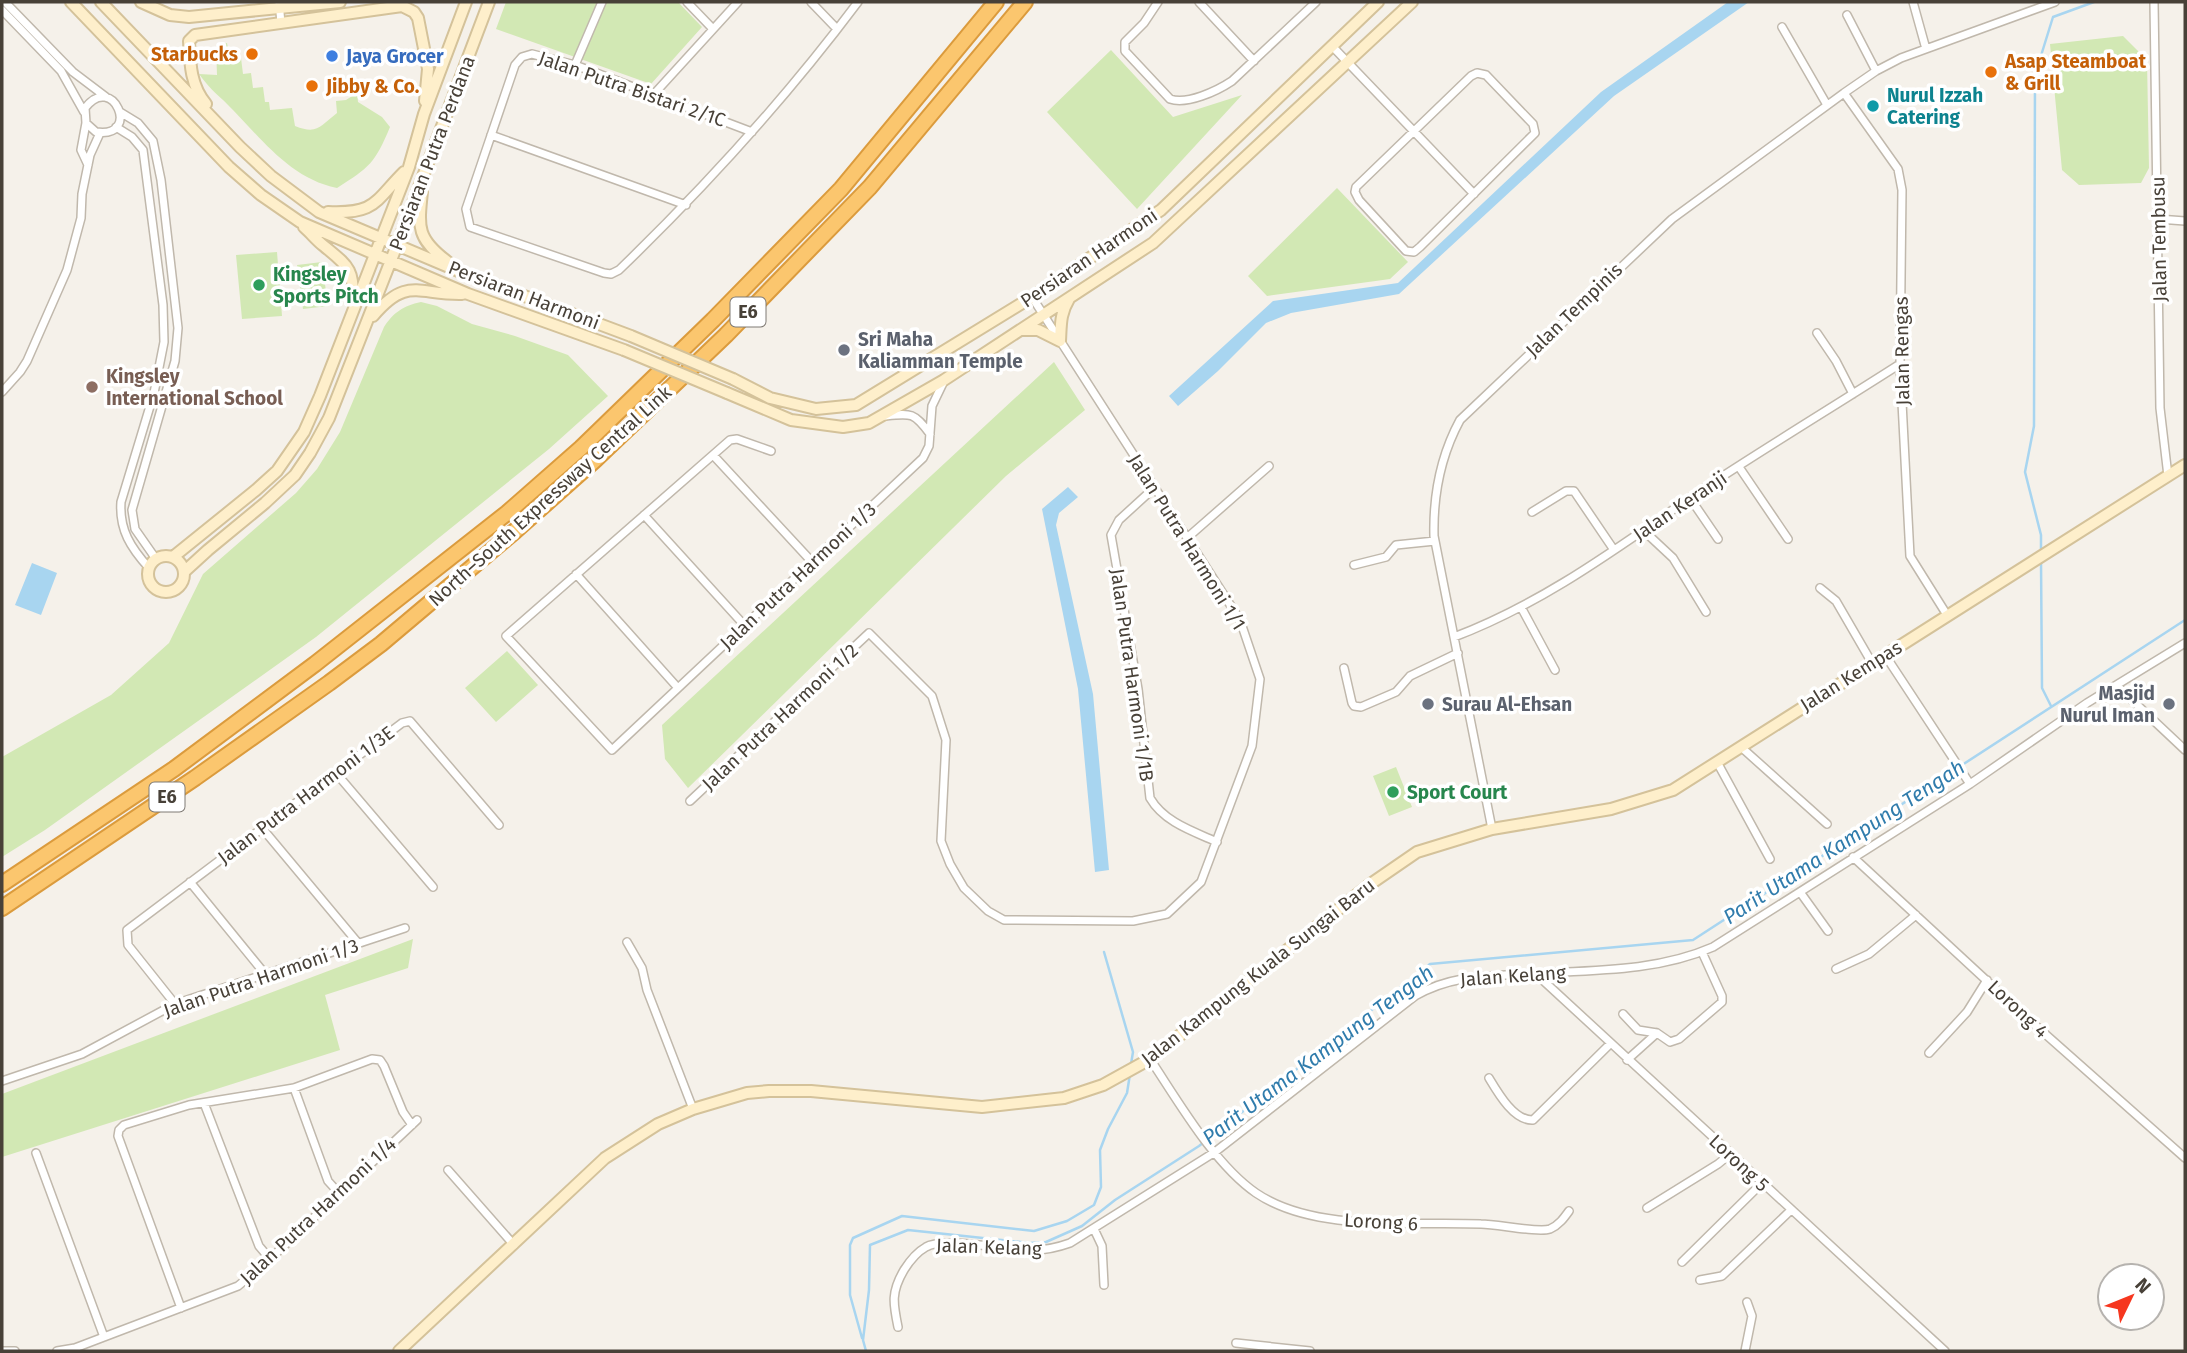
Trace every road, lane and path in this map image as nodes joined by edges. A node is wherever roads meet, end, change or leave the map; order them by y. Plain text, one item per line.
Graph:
1 (5, 2) edge
2 (71, 2) edge
3 (100, 2) edge
4 (141, 2) edge
5 (340, 2) edge
6 (466, 2) edge
7 (489, 2) edge
8 (602, 2) edge
9 (687, 2) edge
10 (737, 2) edge
11 (811, 2) edge
12 (858, 2) edge
13 (996, 2) edge
14 (1025, 2) edge
15 (1158, 2) edge
16 (1199, 2) edge
17 (1316, 2) edge
18 (1378, 2) edge
19 (1412, 2) edge
20 (1913, 2) edge
21 (2055, 2) edge
22 (2154, 2) edge
23 (327, 3) edge
24 (279, 6) edge
25 (2, 10) edge
26 (1847, 15) dead end
27 (329, 18) junction
28 (281, 23) junction
29 (1782, 27) dead end
30 (712, 28) junction
31 (837, 30) junction
32 (1332, 46) junction
33 (1926, 49) junction
34 (1254, 61) junction
35 (1347, 62) junction
36 (575, 65) junction
37 (1876, 71) junction
38 (1844, 93) junction
39 (654, 94) junction
40 (109, 98) junction
41 (1826, 106) junction
42 (120, 111) junction
43 (84, 113) junction
44 (424, 114) junction
45 (86, 123) junction
46 (116, 127) junction
47 (1413, 131) junction
48 (752, 132) junction
49 (100, 133) junction
50 (491, 135) junction
51 (240, 147) junction
52 (88, 165) junction
53 (409, 167) junction
54 (424, 175) junction
55 (1474, 194) junction
56 (686, 205) junction
57 (319, 212) junction
58 (2158, 219) junction
59 (2185, 221) edge
60 (300, 222) junction
61 (381, 238) junction
62 (397, 245) junction
63 (375, 254) junction
64 (391, 261) junction
65 (463, 273) junction
66 (468, 294) junction
67 (1071, 296) junction
68 (1032, 297) junction
69 (353, 312) junction
70 (1044, 315) junction
71 (367, 323) junction
72 (1021, 330) junction
73 (1817, 333) dead end
74 (1060, 341) junction
75 (1900, 364) junction
76 (944, 380) junction
77 (2, 392) edge
78 (1853, 394) junction
79 (880, 416) junction
80 (930, 435) junction
81 (771, 451) dead end
82 (713, 455) junction
83 (2185, 465) edge
84 (1269, 466) dead end
85 (1739, 467) junction
86 (2168, 476) junction
87 (1154, 488) junction
88 (1690, 498) junction
89 (1532, 512) dead end
90 (644, 515) junction
91 (1643, 530) junction
92 (1187, 538) junction
93 (1718, 539) dead end
94 (1788, 539) dead end
95 (1435, 541) junction
96 (1614, 550) junction
97 (173, 557) junction
98 (813, 562) junction
99 (152, 564) junction
100 (1354, 565) dead end
101 (185, 571) junction
102 (576, 574) junction
103 (1820, 588) dead end
104 (1521, 607) junction
105 (1706, 612) dead end
106 (1947, 615) junction
107 (745, 626) junction
108 (869, 633) joint
109 (1454, 637) junction
110 (2185, 643) edge
111 (1458, 653) junction
112 (1885, 655) junction
113 (1872, 663) junction
114 (1344, 668) dead end
115 (1555, 670) dead end
116 (2117, 686) junction
117 (678, 688) junction
118 (1741, 747) junction
119 (2185, 750) edge
120 (1717, 762) junction
121 (336, 773) junction
122 (1970, 784) junction
123 (690, 801) dead end
124 (1827, 824) dead end
125 (499, 825) dead end
126 (262, 828) junction
127 (1492, 830) junction
128 (1217, 842) junction
129 (1853, 857) junction
130 (1770, 859) dead end
131 (190, 882) junction
132 (2, 884) edge
133 (433, 887) dead end
134 (1800, 892) junction
135 (2, 908) edge
136 (1916, 915) junction
137 (405, 928) dead end
138 (1828, 931) dead end
139 (627, 942) dead end
140 (358, 943) junction
141 (1702, 952) junction
142 (1836, 969) dead end
143 (1535, 973) junction
144 (265, 974) junction
145 (1987, 980) junction
146 (175, 1004) junction
147 (1623, 1014) dead end
148 (1657, 1033) junction
149 (1610, 1044) junction
150 (1929, 1053) dead end
151 (1150, 1059) junction
152 (1628, 1060) junction
153 (1489, 1078) dead end
154 (2, 1081) edge
155 (294, 1087) junction
156 (204, 1103) junction
157 (693, 1109) junction
158 (1213, 1149) junction
159 (36, 1153) dead end
160 (1729, 1154) junction
161 (2185, 1158) edge
162 (448, 1170) dead end
163 (1761, 1184) junction
164 (338, 1192) junction
165 (1647, 1208) dead end
166 (1790, 1210) junction
167 (1570, 1211) dead end
168 (1094, 1229) junction
169 (514, 1245) junction
170 (270, 1259) junction
171 (1682, 1262) dead end
172 (1700, 1280) dead end
173 (1104, 1285) dead end
174 (1747, 1302) dead end
175 (181, 1308) junction
176 (898, 1327) dead end
177 (104, 1337) junction
178 (1236, 1343) dead end
179 (2, 1351) edge
180 (15, 1351) edge
181 (57, 1351) edge
182 (400, 1351) edge
183 (1310, 1351) edge
184 (1745, 1351) edge
185 (1945, 1351) edge

1 - 40 street
2 - 60 main road
3 - 51 main road
4 - 24 main road
5 - 23 main road
6 - 44 main road, Persiaran Putra Perdana
7 - 54 main road, Persiaran Putra Perdana
8 - 36 street
9 - 30 street
10 - 30 street
11 - 31 street
12 - 31 street
13 - 132 highway, North–South Expressway Central Link / E6
14 - 135 highway, North–South Expressway Central Link / E6
15 - 34 street
16 - 34 street
17 - 34 street
18 - 32 main road, Persiaran Harmoni
19 - 35 main road, Persiaran Harmoni
20 - 33 street
21 - 33 street, Jalan Tempinis
22 - 58 street, Jalan Tembusu
23 - 24 main road
23 - 27 street
24 - 28 street
25 - 43 street
26 - 37 street
27 - 28 main road
27 - 44 main road
28 - 51 main road
29 - 41 street
30 - 39 street
31 - 48 street
32 - 35 street
32 - 68 main road, Persiaran Harmoni
33 - 37 street, Jalan Tempinis
35 - 47 street
35 - 67 main road, Persiaran Harmoni
36 - 39 street, Jalan Putra Bistari 2/1C
36 - 50 street, Jalan Putra Bistari 2/1C
37 - 38 street, Jalan Tempinis
38 - 41 street, Jalan Tempinis
38 - 75 street, Jalan Rengas
39 - 48 street, Jalan Putra Bistari 2/1C
40 - 42 street
40 - 43 street
41 - 95 street, Jalan Tempinis
42 - 46 street
42 - 99 street
43 - 45 street
44 - 53 main road, Persiaran Putra Perdana
45 - 49 street
45 - 52 street
46 - 49 street
46 - 99 street
47 - 55 street
47 - 55 street
47 - 55 street
48 - 56 street
49 - 52 street
50 - 56 street
50 - 56 street
51 - 57 main road
52 - 77 street
53 - 57 main road
53 - 61 main road, Persiaran Putra Perdana
54 - 62 main road, Persiaran Putra Perdana
54 - 65 main road
57 - 61 main road, Persiaran Harmoni
58 - 59 street
58 - 86 street, Jalan Tembusu
60 - 63 main road, Persiaran Harmoni
60 - 69 main road
61 - 62 main road, Persiaran Harmoni
61 - 63 main road, Persiaran Putra Perdana
62 - 64 main road, Persiaran Putra Perdana
62 - 65 main road, Persiaran Harmoni
63 - 64 main road, Persiaran Harmoni
63 - 69 main road, Persiaran Putra Perdana
64 - 66 main road, Persiaran Harmoni
64 - 71 main road, Persiaran Putra Perdana
65 - 68 main road, Persiaran Harmoni, bridge
66 - 71 main road
66 - 79 main road, Persiaran Harmoni, bridge
67 - 70 main road, Persiaran Harmoni
67 - 74 main road
68 - 70 street, Jalan Putra Harmoni 1/1
69 - 97 main road, Persiaran Putra Perdana
70 - 72 main road, Persiaran Harmoni
70 - 74 street, Jalan Putra Harmoni 1/1
71 - 101 main road, Persiaran Putra Perdana
72 - 74 main road
72 - 76 main road, Persiaran Harmoni
73 - 78 street
74 - 87 street, Jalan Putra Harmoni 1/1
75 - 78 street, Jalan Keranji
75 - 106 street, Jalan Rengas
76 - 79 main road, Persiaran Harmoni
76 - 80 street, Jalan Putra Harmoni 1/3
78 - 85 street, Jalan Keranji
79 - 80 street, Persiaran Harmoni
80 - 98 street, Jalan Putra Harmoni 1/3
81 - 82 street
82 - 90 street
82 - 98 street
83 - 86 main road, Jalan Kempas
84 - 92 street
85 - 88 street, Jalan Keranji
85 - 94 street
86 - 106 main road, Jalan Kempas
87 - 92 street, Jalan Putra Harmoni 1/1
87 - 128 street, Jalan Putra Harmoni 1/1B
88 - 91 street, Jalan Keranji
88 - 93 street
89 - 96 street
90 - 102 street
90 - 107 street
91 - 96 street, Jalan Keranji
91 - 105 street
92 - 128 street, Jalan Putra Harmoni 1/1
95 - 100 street
95 - 109 street, Jalan Tempinis
96 - 104 street, Jalan Keranji
97 - 99 main road
97 - 101 main road
98 - 107 street, Jalan Putra Harmoni 1/3
99 - 101 main road
102 - 117 street
102 - 117 street, Jalan Putra Harmoni 1/3
103 - 113 street
104 - 109 street, Jalan Keranji
104 - 115 street
106 - 112 main road, Jalan Kempas
107 - 117 street, Jalan Putra Harmoni 1/3
108 - 123 street, Jalan Putra Harmoni 1/2
108 - 128 street, Jalan Putra Harmoni 1/1
109 - 111 street, Jalan Tempinis
110 - 116 street, Jalan Kelang
111 - 114 street
111 - 127 street, Jalan Tempinis
112 - 113 main road, Jalan Kempas
112 - 122 street
113 - 118 main road, Jalan Kempas
116 - 119 street
116 - 122 street, Jalan Kelang
118 - 120 main road, Jalan Kempas
118 - 124 street
120 - 127 main road, Jalan Kempas
120 - 130 street
121 - 125 street, Jalan Putra Harmoni 1/3E
121 - 126 street, Jalan Putra Harmoni 1/3E
121 - 133 street
122 - 129 street, Jalan Kelang
126 - 131 street, Jalan Putra Harmoni 1/3E
126 - 140 street
127 - 151 main road, Jalan Kampung Kuala Sungai Baru
129 - 134 street, Jalan Kelang
129 - 136 street, Lorong 4
131 - 144 street
131 - 146 street, Jalan Putra Harmoni 1/3E
134 - 138 street
134 - 141 street, Jalan Kelang
136 - 142 street
136 - 145 street, Lorong 4
137 - 140 street, Jalan Putra Harmoni 1/3
139 - 157 street
140 - 144 street, Jalan Putra Harmoni 1/3
141 - 143 street, Jalan Kelang
141 - 148 street
143 - 149 street, Lorong 5
143 - 158 street, Jalan Kelang
144 - 146 street, Jalan Putra Harmoni 1/3
145 - 150 street
145 - 161 street, Lorong 4
146 - 154 street, Jalan Putra Harmoni 1/3
147 - 148 street
148 - 152 street
149 - 152 street, Lorong 5
149 - 153 street
151 - 157 main road, Jalan Kampung Kuala Sungai Baru
151 - 158 street, Lorong 6
152 - 160 street, Lorong 5
155 - 156 street
155 - 164 street
155 - 164 street, Jalan Putra Harmoni 1/4
156 - 170 street
156 - 175 street
157 - 169 main road, Jalan Kampung Kuala Sungai Baru
158 - 167 street, Lorong 6
158 - 168 street, Jalan Kelang
159 - 177 street
160 - 163 street, Lorong 5
160 - 165 street
162 - 169 street
163 - 166 street, Lorong 5
163 - 171 street
164 - 170 street, Jalan Putra Harmoni 1/4
166 - 172 street
166 - 185 street, Lorong 5
168 - 173 street
168 - 176 street, Jalan Kelang
169 - 182 main road, Jalan Kampung Kuala Sungai Baru
170 - 175 street, Jalan Putra Harmoni 1/4
174 - 184 street
175 - 177 street, Jalan Putra Harmoni 1/4
177 - 181 street, Jalan Putra Harmoni 1/4
178 - 183 street
179 - 180 street

